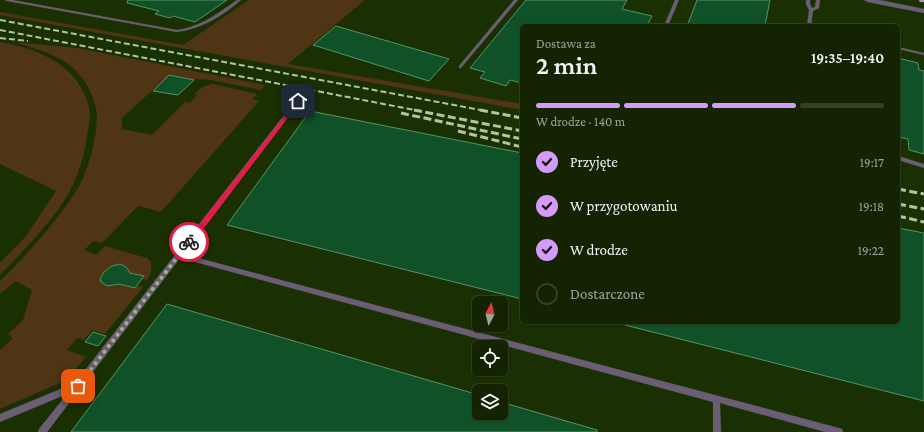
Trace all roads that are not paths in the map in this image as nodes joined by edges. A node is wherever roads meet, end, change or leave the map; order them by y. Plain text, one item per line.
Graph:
1 (7, 0) edge
2 (239, 0) edge
3 (516, 0) edge
4 (677, 0) edge
5 (808, 0) edge
6 (818, 0) edge
7 (868, 0) edge
8 (811, 10) junction
9 (924, 11) edge
10 (667, 24) edge
11 (810, 24) edge
12 (900, 48) edge
13 (924, 54) edge
14 (460, 66) dead end
15 (298, 101) dead end
16 (900, 159) edge
17 (924, 166) edge
18 (179, 254) junction
19 (78, 386) junction
20 (716, 399) junction
21 (0, 418) edge
22 (42, 432) edge
23 (717, 432) edge
24 (839, 432) edge

1 - 2 lane
3 - 14 lane
4 - 10 lane
5 - 8 lane
6 - 8 lane
7 - 9 street
8 - 11 lane
12 - 13 lane
15 - 18 lane
16 - 17 lane
18 - 19 lane
18 - 20 lane
19 - 21 lane
19 - 22 lane
20 - 23 lane
20 - 24 lane

